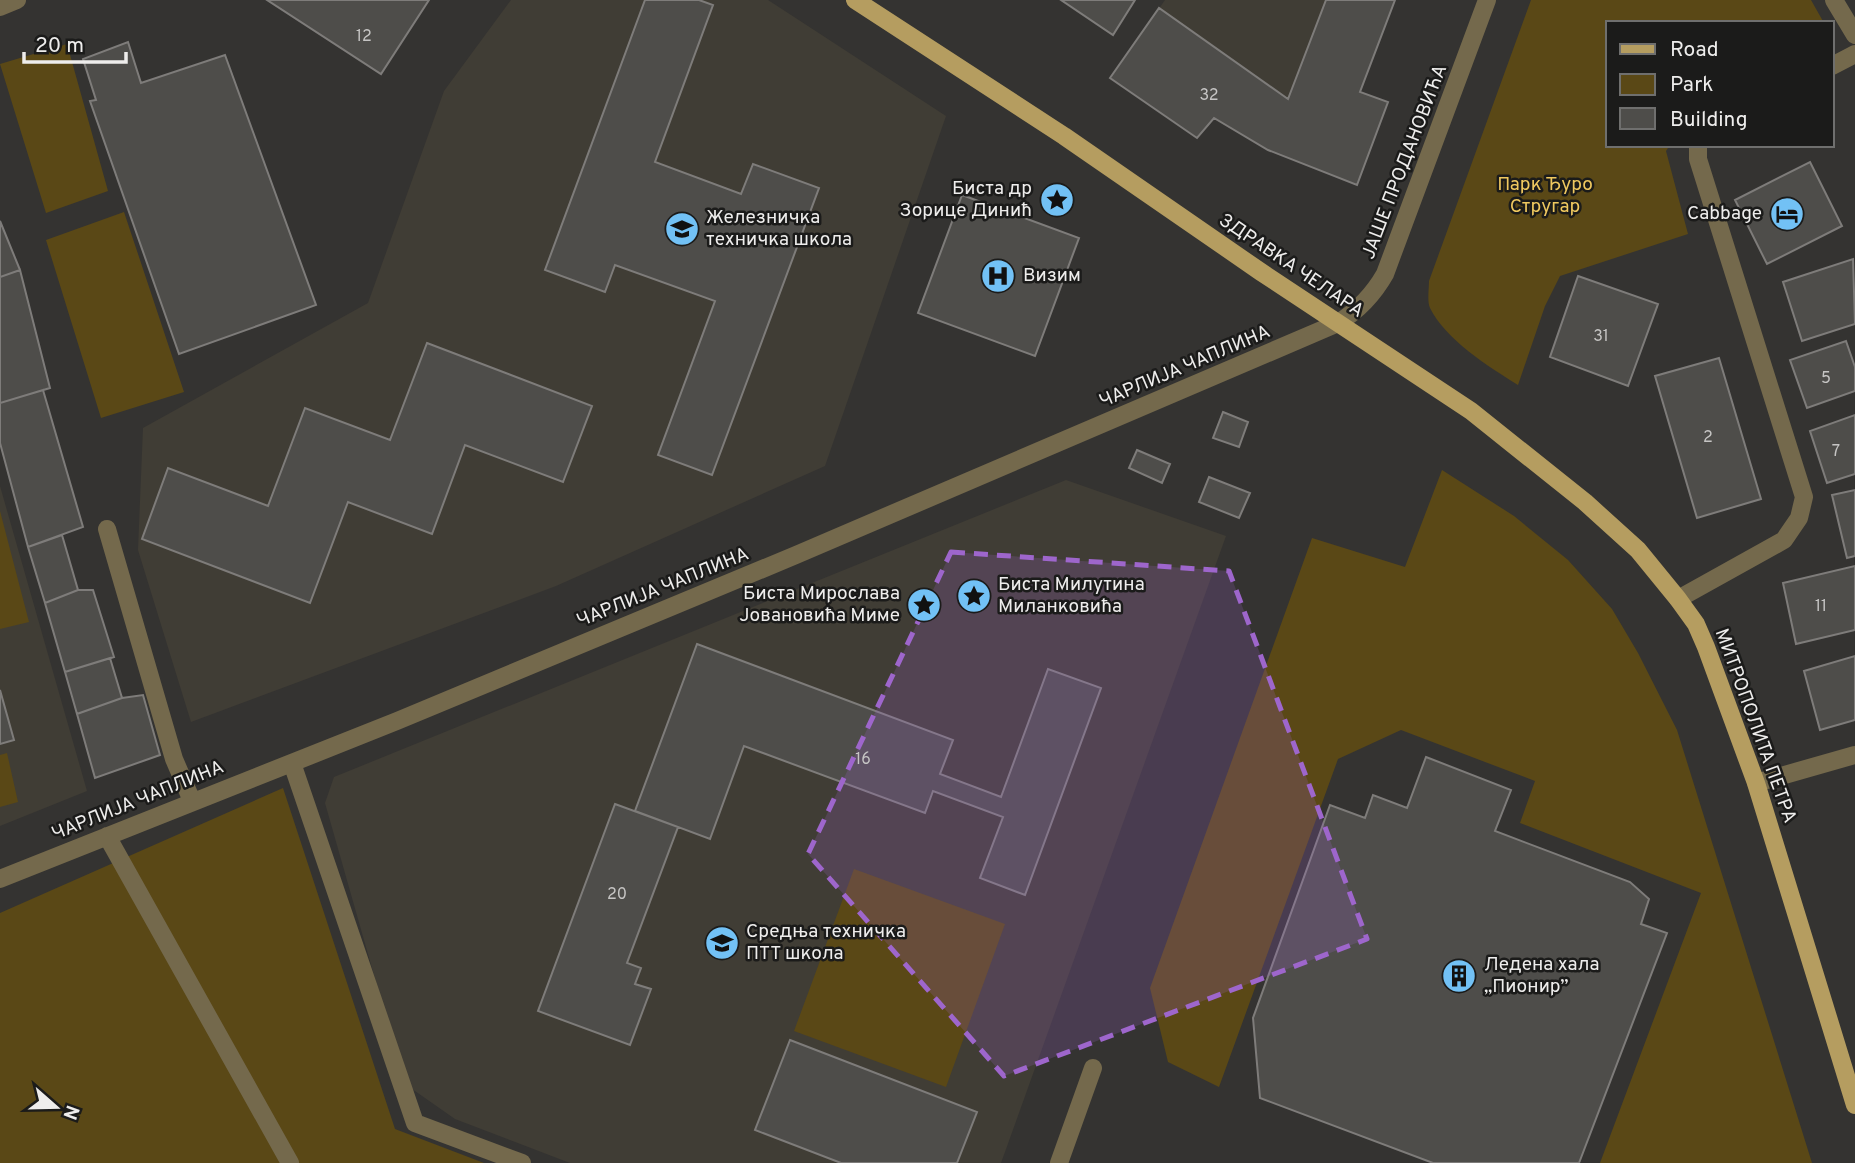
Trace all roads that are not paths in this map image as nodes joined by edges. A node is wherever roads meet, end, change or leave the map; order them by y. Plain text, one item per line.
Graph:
1 (18, 0) edge
2 (855, 0) edge
3 (1487, 0) edge
4 (1834, 0) edge
5 (0, 7) edge
6 (1855, 35) edge
7 (1855, 54) edge
8 (1834, 65) edge
9 (1698, 147) edge
10 (1338, 323) junction
11 (107, 529) dead end
12 (1678, 598) junction
13 (1855, 755) edge
14 (292, 763) junction
15 (1756, 783) junction
16 (192, 802) junction
17 (107, 836) junction
18 (0, 879) edge
19 (1093, 1068) dead end
20 (1855, 1105) edge
21 (289, 1163) edge
22 (522, 1163) edge
23 (1059, 1163) edge

1 - 5 street
2 - 10 main road, ЗДРАВКА ЧЕЛАРА
3 - 10 street, ЈАШЕ ПРОДАНОВИЋА
4 - 6 street
7 - 8 street
9 - 12 street
10 - 12 main road, ЗДРАВКА ЧЕЛАРА
10 - 14 street, ЧАРЛИЈА ЧАПЛИНА
11 - 16 street
12 - 15 main road, МИТРОПОЛИТА ПЕТРА
13 - 15 street
14 - 16 street, ЧАРЛИЈА ЧАПЛИНА
14 - 22 street
15 - 20 main road, МИТРОПОЛИТА ПЕТРА
16 - 17 street, ЧАРЛИЈА ЧАПЛИНА
17 - 18 street, ЧАРЛИЈА ЧАПЛИНА
17 - 21 street
19 - 23 street

